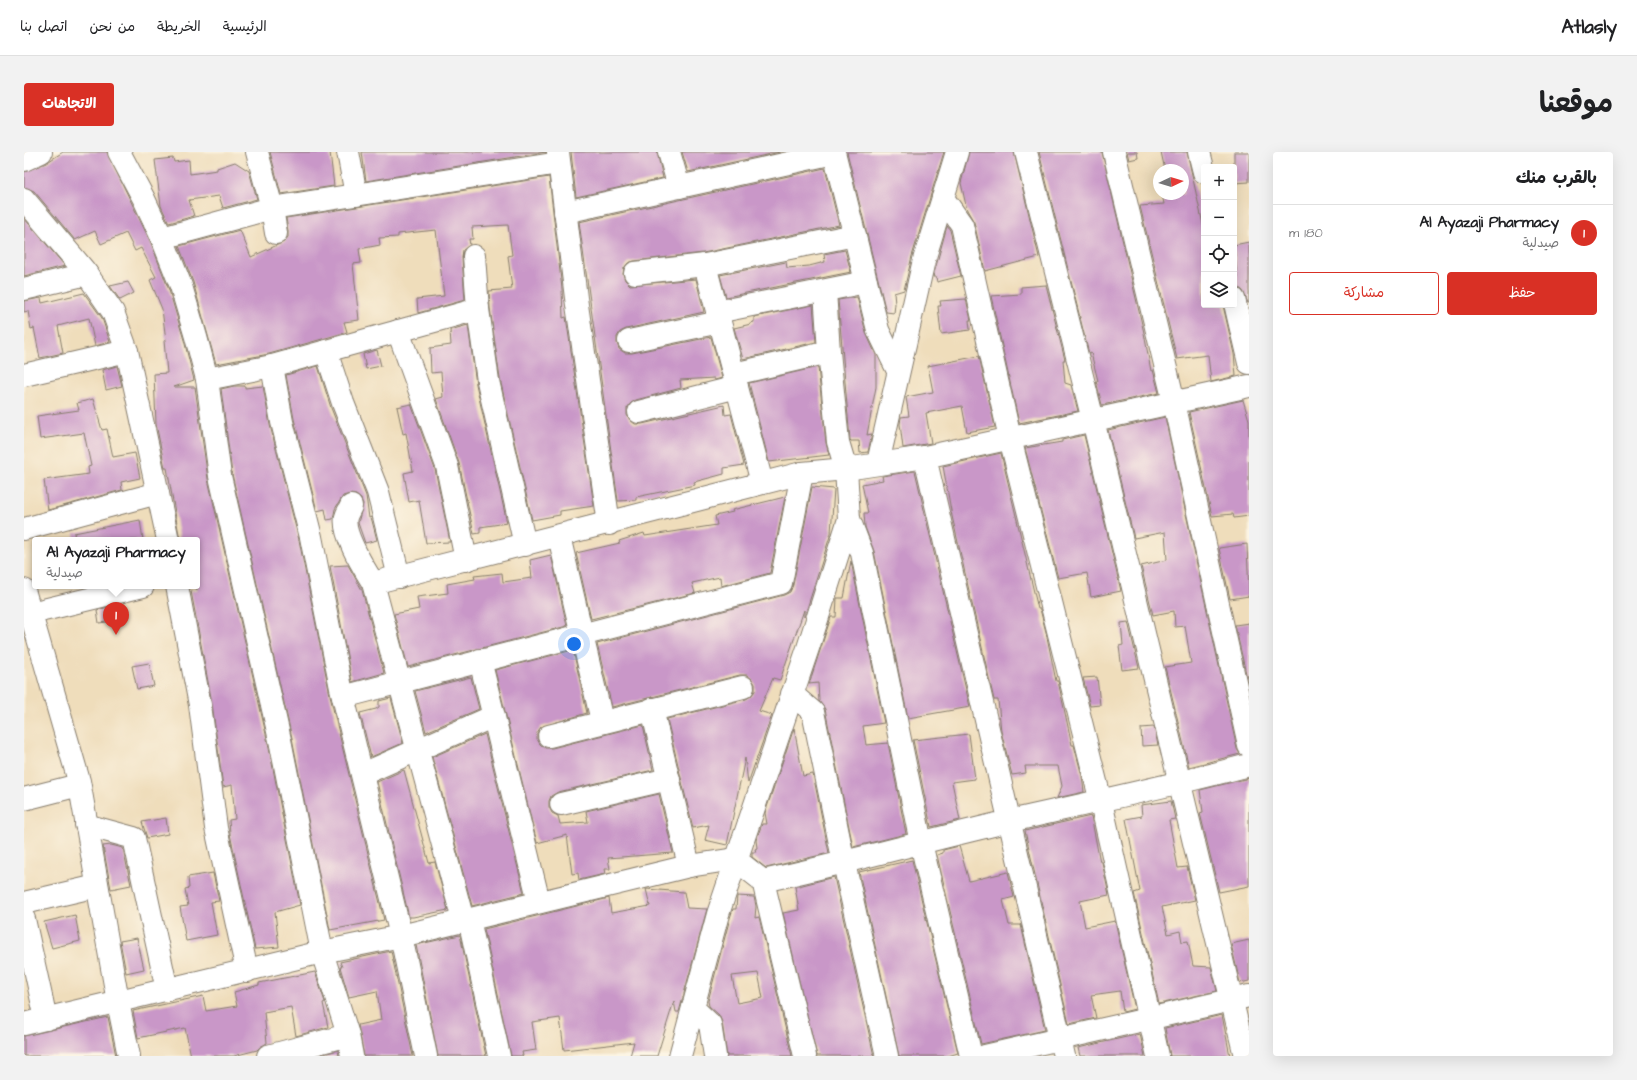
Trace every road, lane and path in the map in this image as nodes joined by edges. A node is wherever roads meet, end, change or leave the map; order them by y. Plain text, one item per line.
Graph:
1 (41, 152) edge
2 (119, 152) edge
3 (257, 152) edge
4 (348, 152) edge
5 (669, 152) edge
6 (834, 152) edge
7 (957, 152) edge
8 (1026, 152) edge
9 (1114, 152) edge
10 (1199, 152) edge
11 (558, 157) edge
12 (24, 160) edge
13 (1202, 164) edge
14 (679, 187) junction
15 (356, 195) junction
16 (943, 198) junction
17 (24, 199) edge
18 (272, 208) junction
19 (565, 212) junction
20 (276, 233) dead end
21 (855, 235) junction
22 (162, 238) junction
23 (474, 256) dead end
24 (705, 266) junction
25 (635, 273) dead end
26 (87, 274) junction
27 (866, 282) junction
28 (24, 289) edge
29 (825, 291) junction
30 (1236, 308) edge
31 (478, 309) junction
32 (719, 317) junction
33 (398, 331) junction
34 (629, 341) dead end
35 (127, 351) junction
36 (326, 351) junction
37 (828, 352) junction
38 (1249, 363) edge
39 (272, 366) junction
40 (898, 371) junction
41 (24, 375) edge
42 (207, 379) junction
43 (735, 380) junction
44 (1249, 386) edge
45 (1174, 402) junction
46 (639, 412) dead end
47 (1093, 420) junction
48 (1010, 438) junction
49 (926, 457) junction
50 (878, 463) junction
51 (846, 468) junction
52 (802, 473) junction
53 (762, 483) junction
54 (158, 494) junction
55 (351, 506) dead end
56 (849, 519) junction
57 (609, 524) junction
58 (24, 529) edge
59 (559, 536) junction
60 (167, 537) edge
61 (525, 545) junction
62 (466, 560) junction
63 (399, 577) junction
64 (373, 583) junction
65 (131, 589) edge
66 (178, 589) edge
67 (24, 590) edge
68 (31, 613) junction
69 (581, 634) junction
70 (480, 660) junction
71 (399, 681) junction
72 (743, 688) dead end
73 (792, 694) junction
74 (343, 697) junction
75 (652, 709) junction
76 (494, 716) junction
77 (602, 721) junction
78 (549, 736) dead end
79 (1249, 746) edge
80 (418, 750) junction
81 (1249, 765) edge
82 (363, 774) junction
83 (668, 779) junction
84 (1181, 783) junction
85 (79, 785) junction
86 (24, 799) edge
87 (1101, 802) junction
88 (561, 804) dead end
89 (1010, 821) junction
90 (86, 825) junction
91 (921, 843) junction
92 (735, 859) junction
93 (844, 863) junction
94 (689, 866) junction
95 (764, 880) junction
96 (97, 886) junction
97 (539, 902) junction
98 (24, 903) edge
99 (24, 919) edge
100 (466, 919) junction
101 (401, 936) junction
102 (322, 952) junction
103 (247, 971) junction
104 (167, 990) junction
105 (1241, 997) edge
106 (118, 1002) junction
107 (694, 1008) junction
108 (1149, 1018) junction
109 (46, 1019) junction
110 (24, 1024) edge
111 (350, 1046) edge
112 (1062, 1047) edge
113 (129, 1056) edge
114 (268, 1056) edge
115 (426, 1056) edge
116 (499, 1056) edge
117 (680, 1056) edge
118 (715, 1056) edge
119 (805, 1056) edge
120 (887, 1056) edge
121 (971, 1056) edge
122 (985, 1056) edge
123 (1158, 1056) edge
124 (1245, 1056) edge

1 - 12 street
2 - 22 street
3 - 18 street
4 - 15 street
5 - 14 street
6 - 14 street
6 - 21 street
7 - 16 street
8 - 47 street
9 - 45 street
10 - 13 street
11 - 15 street
11 - 19 street
14 - 19 street
15 - 18 street
16 - 40 street
16 - 48 street
17 - 26 street
18 - 20 street
18 - 22 street
19 - 57 street
21 - 24 street
21 - 27 street
22 - 42 street
23 - 31 street
24 - 25 street
24 - 32 street
26 - 28 street
26 - 35 street
27 - 29 street
27 - 40 street
29 - 32 street
29 - 37 street
30 - 38 street
31 - 33 street
31 - 61 street
32 - 34 street
32 - 43 street
33 - 36 street
33 - 62 street
35 - 41 street
35 - 54 street
36 - 39 street
36 - 63 street
37 - 43 street
37 - 51 street
39 - 42 street
39 - 74 street
40 - 50 street
42 - 102 street
43 - 46 street
43 - 53 street
44 - 45 street
45 - 47 street
45 - 79 street
47 - 48 street
47 - 84 street
48 - 49 street
48 - 87 street
49 - 50 street
49 - 89 street
50 - 51 street
51 - 52 street
51 - 56 street
52 - 53 street
52 - 69 street
53 - 57 street
54 - 58 street
54 - 60 street
55 - 64 street
56 - 73 street
56 - 91 street
57 - 59 street
59 - 61 street
59 - 69 street
61 - 62 street
62 - 63 street
63 - 64 street
64 - 71 street
65 - 68 street
66 - 103 street
67 - 68 street
68 - 85 street
69 - 70 street
69 - 77 street
70 - 71 street
70 - 76 street
71 - 74 street
71 - 80 street
72 - 75 street
73 - 92 street
73 - 93 street
74 - 82 street
75 - 77 street
75 - 83 street
76 - 80 street
76 - 97 street
77 - 78 street
80 - 82 street
80 - 100 street
81 - 84 street
82 - 101 street
83 - 88 street
83 - 94 street
84 - 87 street
84 - 105 street
85 - 86 street
85 - 90 street
87 - 89 street
87 - 108 street
89 - 91 street
89 - 112 street
90 - 96 street
90 - 104 street
91 - 93 street
91 - 121 street
92 - 94 street
92 - 95 street
92 - 107 street
93 - 95 street
93 - 120 street
94 - 97 street
95 - 119 street
96 - 98 street
96 - 106 street
97 - 100 street
99 - 109 street
100 - 101 street
100 - 116 street
101 - 102 street
101 - 115 street
102 - 103 street
102 - 111 street
103 - 104 street
104 - 106 street
105 - 108 street
105 - 124 street
106 - 109 street
106 - 113 street
107 - 117 street
107 - 118 street
108 - 112 street
108 - 123 street
109 - 110 street
111 - 114 street
112 - 122 street

